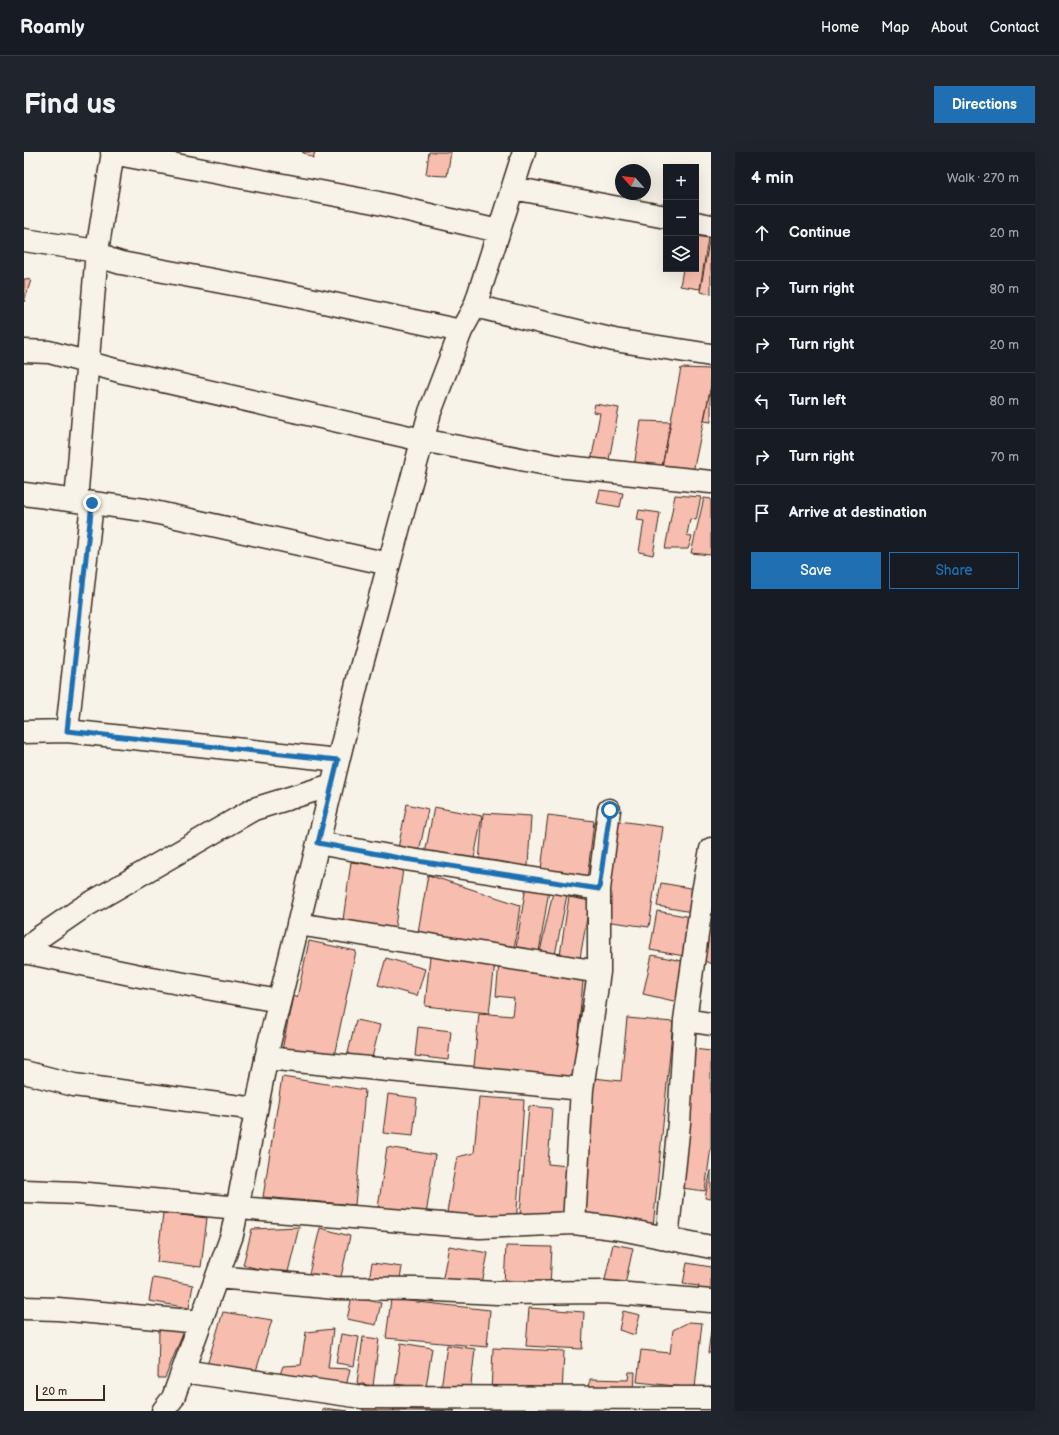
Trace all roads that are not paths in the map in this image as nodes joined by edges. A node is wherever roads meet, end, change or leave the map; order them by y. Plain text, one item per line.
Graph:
1 (113, 152) edge
2 (524, 152) edge
3 (513, 188) junction
4 (663, 216) edge
5 (699, 224) edge
6 (711, 226) edge
7 (498, 231) junction
8 (24, 240) edge
9 (97, 251) junction
10 (475, 306) junction
11 (461, 331) junction
12 (24, 351) edge
13 (711, 355) edge
14 (87, 363) junction
15 (422, 440) junction
16 (711, 482) edge
17 (24, 494) edge
18 (84, 502) junction
19 (389, 564) junction
20 (67, 731) junction
21 (24, 732) edge
22 (338, 760) junction
23 (332, 785) junction
24 (610, 810) dead end
25 (318, 843) junction
26 (711, 850) edge
27 (599, 889) junction
28 (298, 924) junction
29 (24, 952) edge
30 (599, 972) junction
31 (279, 1001) junction
32 (685, 1020) junction
33 (711, 1024) edge
34 (266, 1058) junction
35 (24, 1072) edge
36 (582, 1089) junction
37 (256, 1109) junction
38 (24, 1191) edge
39 (238, 1208) junction
40 (574, 1223) junction
41 (666, 1239) junction
42 (711, 1247) edge
43 (217, 1277) junction
44 (711, 1301) edge
45 (24, 1308) edge
46 (200, 1322) junction
47 (183, 1371) junction
48 (711, 1398) edge
49 (163, 1411) edge

1 - 7 street
1 - 9 street
2 - 3 street
3 - 4 street
3 - 7 street
5 - 6 street
7 - 10 street
8 - 9 street
9 - 11 street
9 - 14 street
10 - 11 street
10 - 13 street
11 - 15 street
12 - 14 street
14 - 15 street
14 - 18 street
15 - 16 street
15 - 19 street
17 - 18 street
18 - 19 street
18 - 20 street
19 - 22 street
20 - 21 street
20 - 22 street
22 - 23 street
23 - 25 street
23 - 29 street
24 - 27 street
25 - 27 street
25 - 28 street
26 - 32 street
27 - 30 street
28 - 30 street
28 - 31 street
29 - 31 street
30 - 36 street
31 - 34 street
32 - 33 street
32 - 41 street
34 - 36 street
34 - 37 street
35 - 37 street
36 - 40 street
37 - 39 street
38 - 39 street
39 - 40 street
39 - 43 street
40 - 41 street
41 - 42 street
43 - 44 street
43 - 46 street
45 - 46 street
46 - 47 street
47 - 48 street
47 - 49 street

